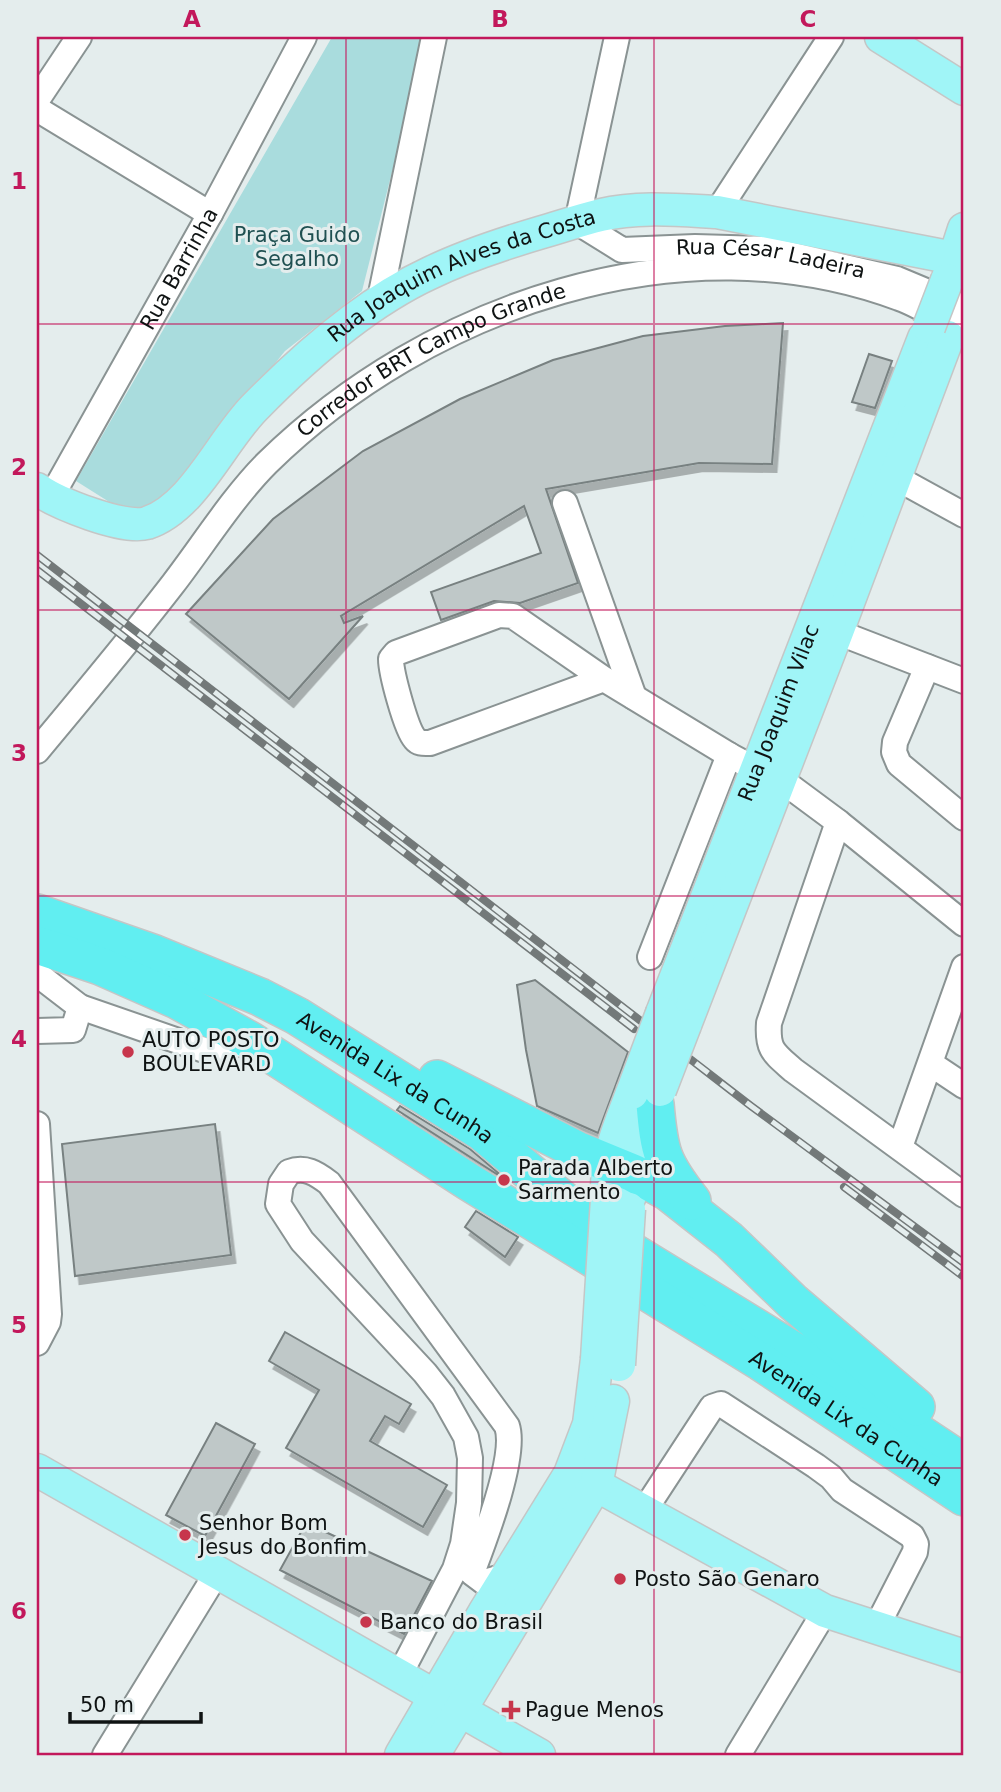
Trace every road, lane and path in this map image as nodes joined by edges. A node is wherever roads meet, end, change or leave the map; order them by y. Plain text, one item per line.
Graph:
1 (79, 37) edge
2 (304, 37) edge
3 (435, 37) edge
4 (617, 37) edge
5 (831, 37) edge
6 (881, 37) edge
7 (964, 89) edge
8 (37, 100) edge
9 (37, 109) edge
10 (631, 212) junction
11 (717, 212) junction
12 (210, 214) junction
13 (577, 222) junction
14 (622, 250) junction
15 (959, 265) edge
16 (379, 303) junction
17 (964, 307) edge
18 (947, 332) edge
19 (885, 472) junction
20 (43, 494) edge
21 (565, 503) dead end
22 (964, 515) edge
23 (837, 632) junction
24 (928, 667) junction
25 (604, 679) junction
26 (964, 681) edge
27 (634, 697) junction
28 (37, 751) edge
29 (729, 755) junction
30 (768, 775) junction
31 (964, 818) edge
32 (838, 822) junction
33 (37, 913) edge
34 (964, 924) edge
35 (37, 945) edge
36 (650, 957) dead end
37 (964, 967) edge
38 (37, 974) edge
39 (80, 1007) junction
40 (297, 1016) junction
41 (37, 1031) edge
42 (251, 1041) junction
43 (930, 1064) junction
44 (964, 1086) edge
45 (649, 1096) junction
46 (37, 1124) edge
47 (900, 1147) junction
48 (620, 1186) junction
49 (964, 1195) edge
50 (729, 1240) junction
51 (37, 1343) edge
52 (964, 1461) edge
53 (37, 1470) edge
54 (583, 1479) junction
55 (964, 1497) edge
56 (644, 1511) junction
57 (218, 1571) junction
58 (509, 1575) junction
59 (464, 1576) junction
60 (825, 1611) junction
61 (484, 1613) junction
62 (876, 1628) junction
63 (964, 1656) edge
64 (426, 1690) junction
65 (105, 1755) edge
66 (401, 1755) edge
67 (433, 1755) edge
68 (539, 1755) edge
69 (738, 1755) edge

1 - 8 street
2 - 12 street, Rua Barrinha
3 - 16 street
4 - 13 street
5 - 11 street
6 - 7 main road
9 - 12 street
10 - 11 main road, Rua Joaquim Alves da Costa
10 - 13 main road, Rua Joaquim Alves da Costa
10 - 14 street
11 - 15 main road, Rua Joaquim Alves da Costa
12 - 20 street, Rua Barrinha
13 - 14 street
13 - 16 main road, Rua Joaquim Alves da Costa
14 - 17 street, Rua César Ladeira
15 - 18 main road, Rua Joaquim Vilac
16 - 20 main road, Rua Joaquim Alves da Costa
18 - 19 main road, Rua Joaquim Vilac
18 - 28 street, Corredor BRT Campo Grande
19 - 22 street
19 - 23 main road, Rua Joaquim Vilac
19 - 30 main road, Rua Joaquim Vilac
21 - 27 street
23 - 24 street
23 - 30 main road, Rua Joaquim Vilac
24 - 26 street
24 - 31 street
25 - 25 street
25 - 27 street
27 - 29 street
29 - 30 street
29 - 36 street
30 - 32 street
30 - 45 main road, Rua Joaquim Vilac, bridge
32 - 34 street
32 - 47 street
33 - 40 highway, Avenida Lix da Cunha
35 - 42 highway, Avenida Lix da Cunha
37 - 43 street
38 - 39 street
39 - 41 street
39 - 42 street
40 - 48 highway
40 - 52 highway, Avenida Lix da Cunha
42 - 55 highway, Avenida Lix da Cunha
43 - 44 street
43 - 47 street
45 - 48 main road, Rua Joaquim Vilac
45 - 50 highway
46 - 51 street
47 - 49 street
48 - 50 highway
48 - 54 main road, Rua Joaquim Vilac, bridge
50 - 52 highway
53 - 57 main road
54 - 56 main road
54 - 58 main road
54 - 64 main road
56 - 60 main road
56 - 62 street
57 - 64 main road
57 - 65 street
58 - 59 street
58 - 61 main road
59 - 59 street
59 - 61 street
59 - 64 street
60 - 62 main road
60 - 69 street
61 - 64 main road
62 - 63 main road
64 - 66 main road
64 - 67 main road
64 - 68 main road

